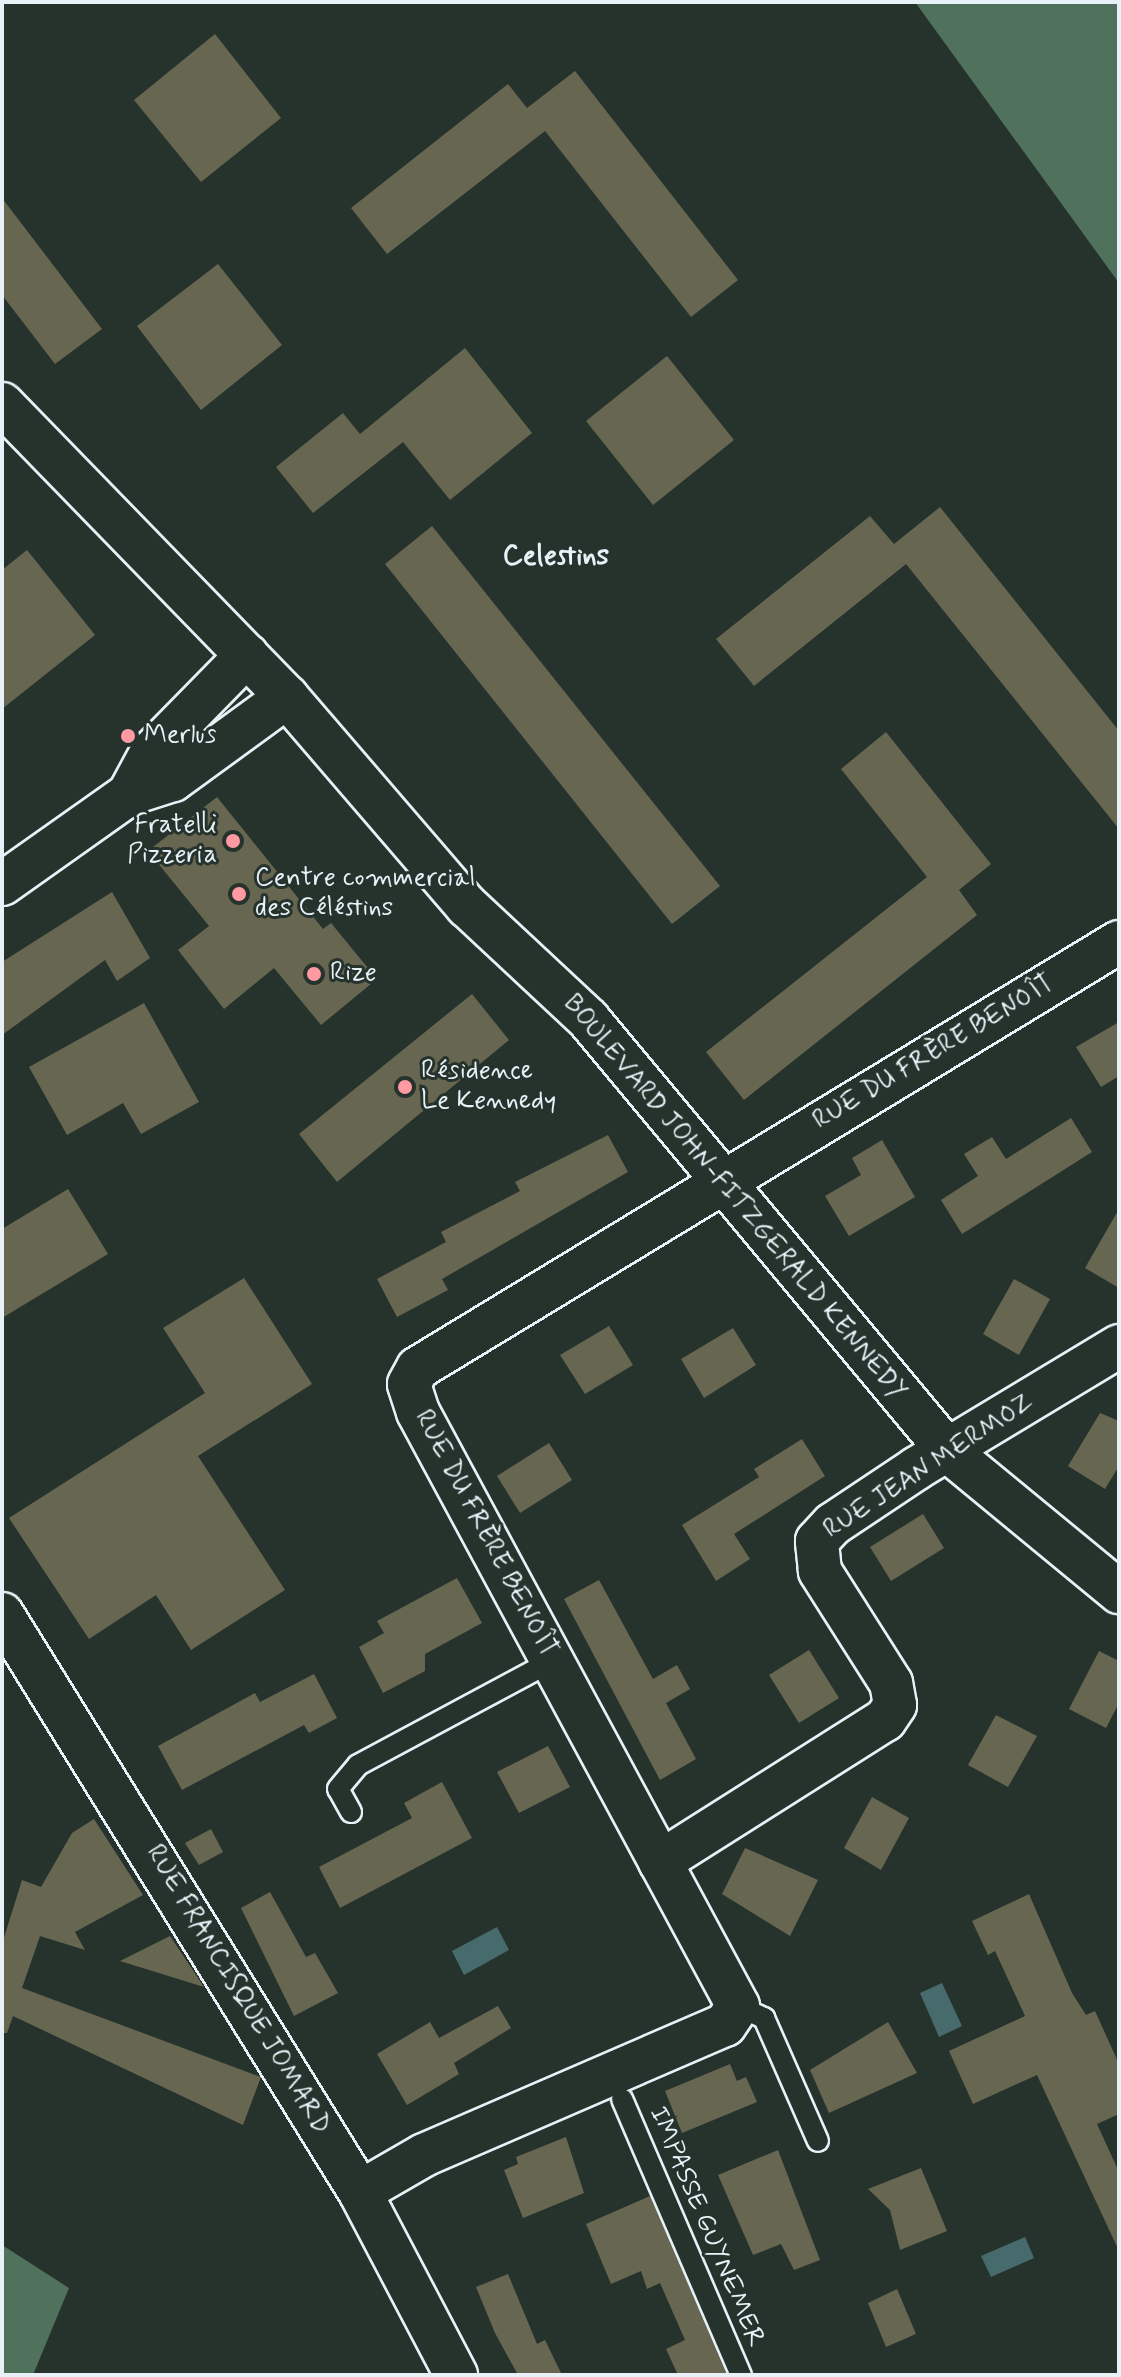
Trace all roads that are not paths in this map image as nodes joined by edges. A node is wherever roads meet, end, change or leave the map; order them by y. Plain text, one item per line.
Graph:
1 (2, 404) edge
2 (247, 655) junction
3 (287, 697) junction
4 (129, 794) junction
5 (2, 884) edge
6 (1119, 942) edge
7 (724, 1178) junction
8 (1117, 1349) edge
9 (948, 1451) junction
10 (1119, 1592) edge
11 (2, 1614) edge
12 (552, 1661) junction
13 (351, 1812) dead end
14 (660, 1862) junction
15 (738, 2006) junction
16 (622, 2099) dead end
17 (818, 2141) dead end
18 (360, 2192) junction
19 (456, 2375) edge
20 (741, 2375) edge

1 - 2 street, BOULEVARD JOHN-FITZGERALD KENNEDY
2 - 3 street, BOULEVARD JOHN-FITZGERALD KENNEDY
2 - 4 street
3 - 4 street
3 - 7 street, BOULEVARD JOHN-FITZGERALD KENNEDY
4 - 5 street
6 - 7 street, RUE DU FRÈRE BENOÎT
7 - 9 street, BOULEVARD JOHN-FITZGERALD KENNEDY
7 - 12 street, RUE DU FRÈRE BENOÎT
8 - 9 street, RUE JEAN MERMOZ
9 - 10 street, BOULEVARD JOHN-FITZGERALD KENNEDY
9 - 14 street, RUE JEAN MERMOZ
11 - 18 street, RUE FRANCISQUE JOMARD
12 - 13 lane
12 - 14 street, RUE DU FRÈRE BENOÎT
14 - 15 street, RUE DU FRÈRE BENOÎT
15 - 17 lane
15 - 18 street
16 - 20 lane, IMPASSE GUYNEMER
18 - 19 street, RUE FRANCISQUE JOMARD

